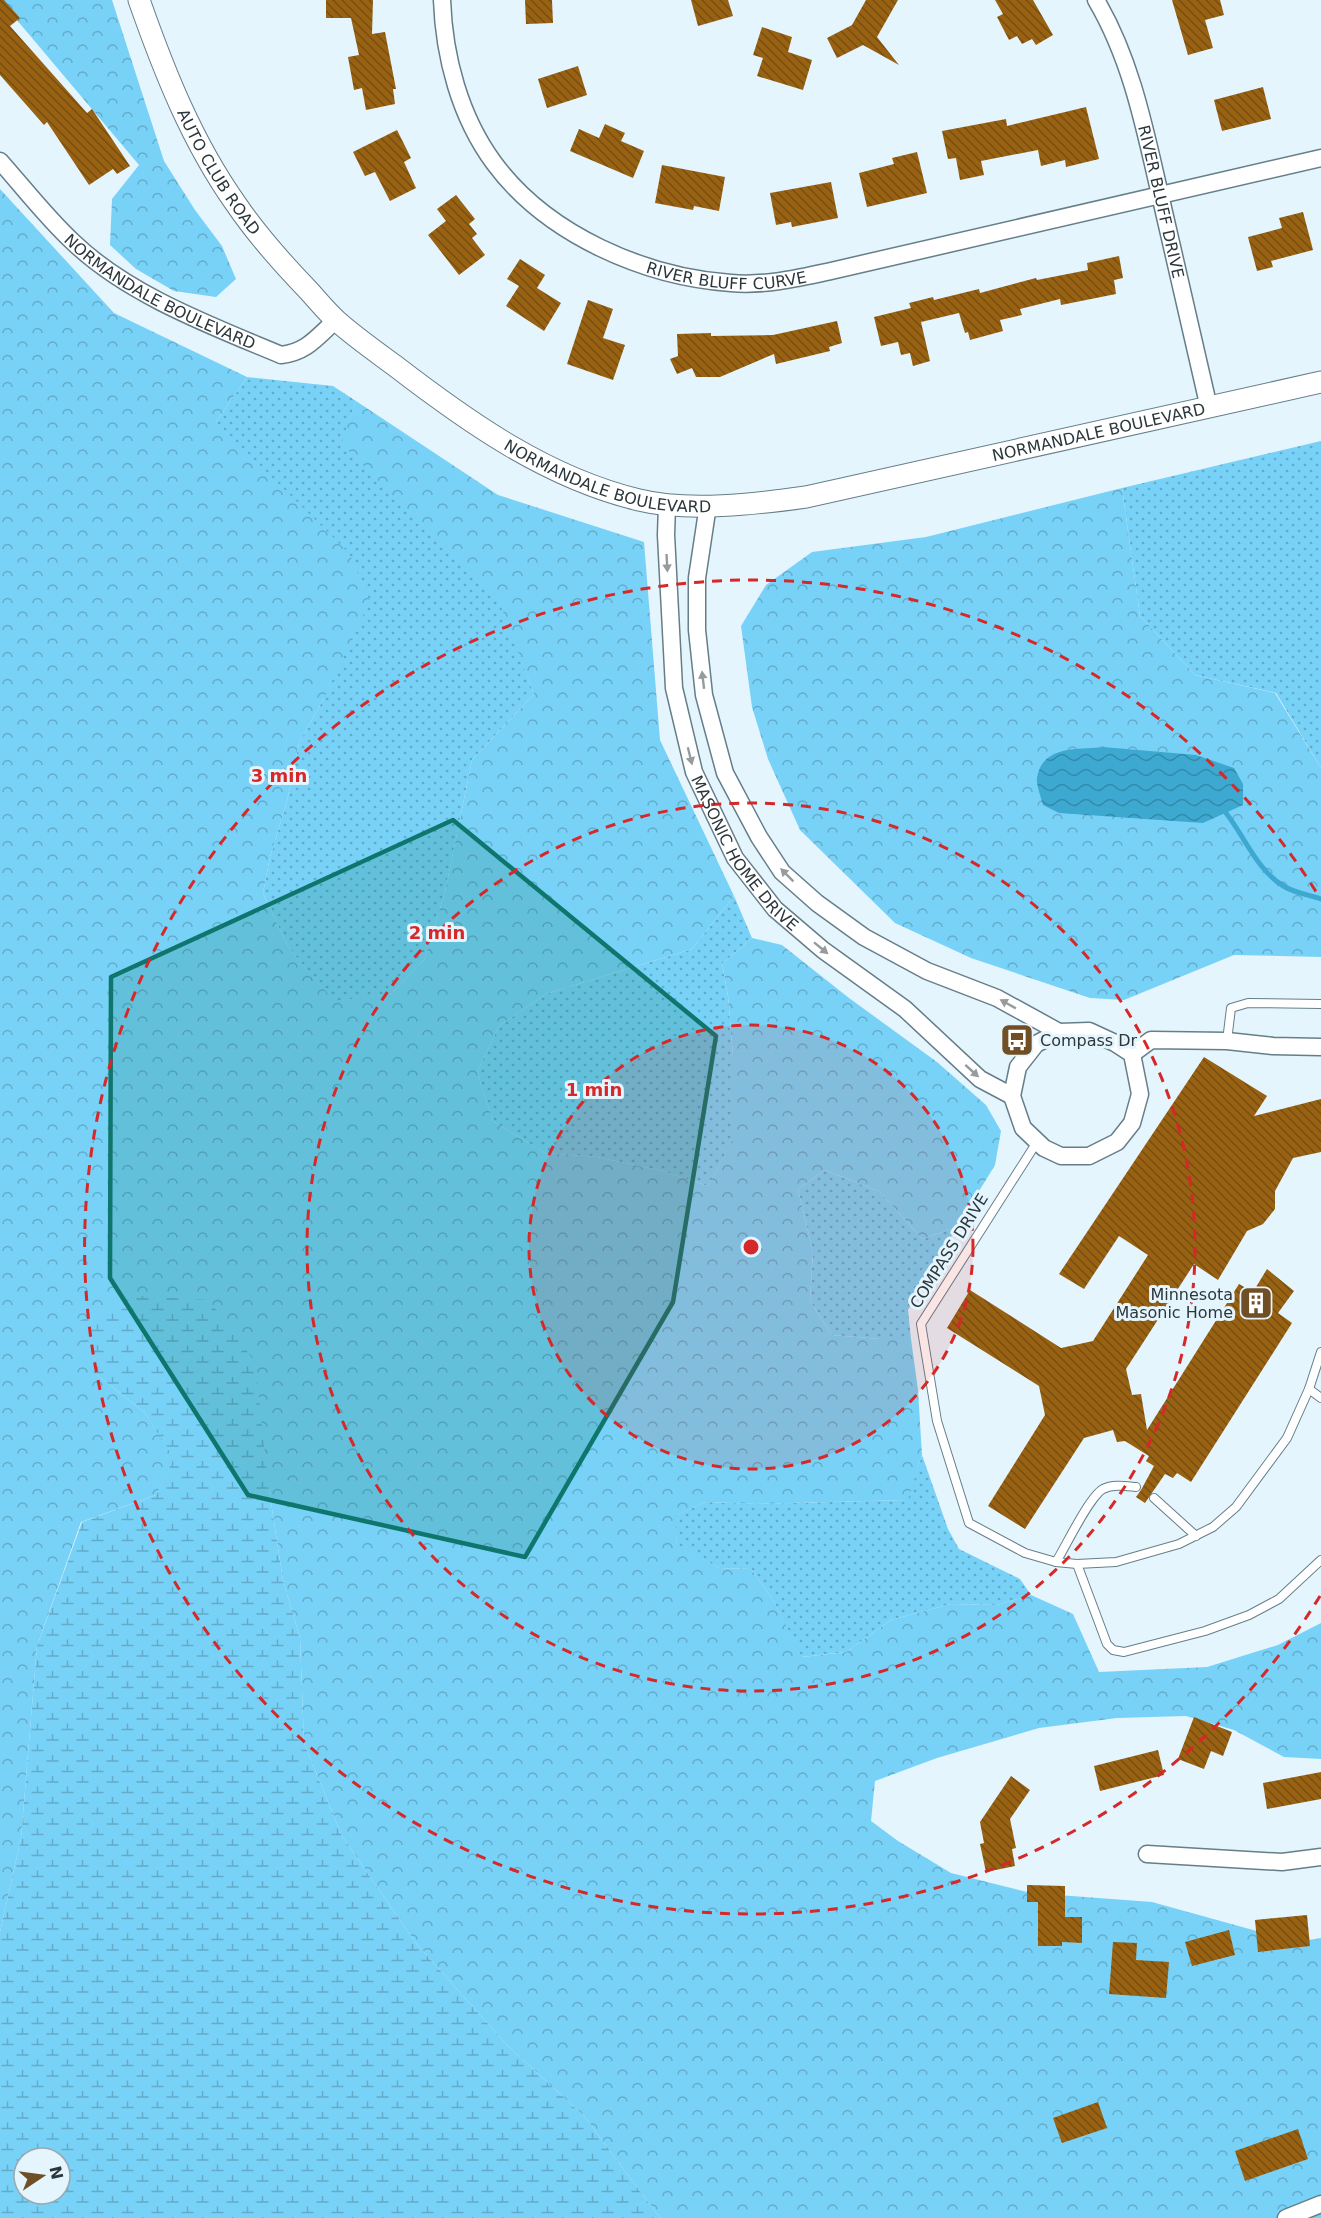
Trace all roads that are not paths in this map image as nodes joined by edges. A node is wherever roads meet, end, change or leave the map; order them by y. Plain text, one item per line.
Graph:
1 (139, 0) edge
2 (442, 0) edge
3 (1096, 0) edge
4 (1321, 158) edge
5 (0, 161) edge
6 (1160, 194) junction
7 (336, 320) junction
8 (1321, 382) edge
9 (1209, 408) junction
10 (666, 505) junction
11 (708, 505) junction
12 (1321, 1005) edge
13 (1059, 1032) junction
14 (1227, 1041) junction
15 (1321, 1047) edge
16 (1132, 1054) junction
17 (1012, 1096) junction
18 (1036, 1142) junction
19 (1321, 1352) edge
20 (1309, 1389) junction
21 (1321, 1398) edge
22 (1136, 1487) dead end
23 (1154, 1498) dead end
24 (1196, 1536) junction
25 (1321, 1560) edge
26 (1056, 1562) junction
27 (1077, 1564) junction
28 (1147, 1854) dead end
29 (1321, 1857) edge
30 (1321, 2204) edge
31 (1286, 2218) edge

1 - 7 street, AUTO CLUB ROAD
2 - 6 street, RIVER BLUFF CURVE
3 - 6 street, RIVER BLUFF DRIVE
4 - 6 street, RIVER BLUFF CURVE
5 - 7 street, NORMANDALE BOULEVARD
6 - 9 street, RIVER BLUFF DRIVE
7 - 10 street, NORMANDALE BOULEVARD
8 - 9 street, NORMANDALE BOULEVARD
9 - 11 street, NORMANDALE BOULEVARD
10 - 11 street, NORMANDALE BOULEVARD
10 -> 17 street, MASONIC HOME DRIVE
13 -> 11 street, MASONIC HOME DRIVE
12 - 14 lane
13 - 16 street
13 - 17 street
14 - 15 street
14 - 16 street
16 - 18 street
17 - 18 street
18 - 26 lane, COMPASS DRIVE
19 - 20 lane, COMPASS DRIVE
20 - 21 lane
20 - 24 lane, COMPASS DRIVE
22 - 26 lane
23 - 24 lane
24 - 27 lane, COMPASS DRIVE
25 - 27 lane
26 - 27 lane, COMPASS DRIVE
28 - 29 street
30 - 31 street

